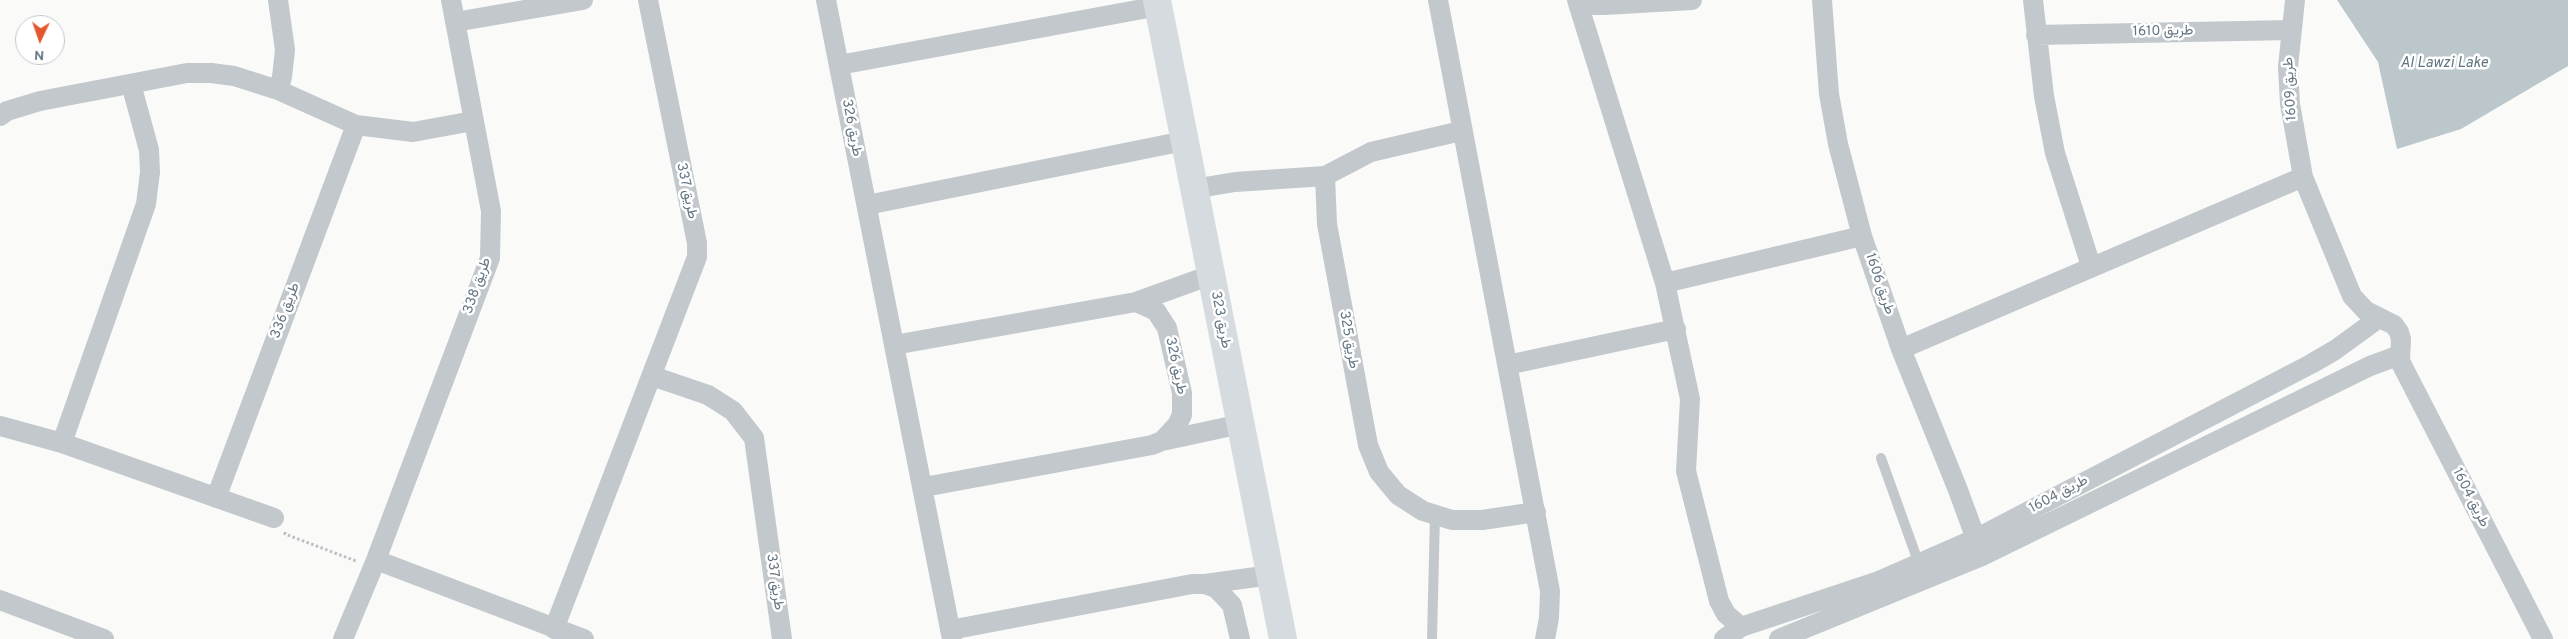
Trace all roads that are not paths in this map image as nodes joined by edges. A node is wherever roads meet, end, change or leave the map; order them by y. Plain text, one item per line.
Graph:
1 (278, 0) edge
2 (451, 0) edge
3 (583, 0) edge
4 (648, 0) edge
5 (826, 0) edge
6 (1438, 0) edge
7 (1577, 0) edge
8 (1692, 0) edge
9 (1822, 0) edge
10 (2033, 0) edge
11 (2295, 0) edge
12 (1158, 3) edge
13 (1112, 8) edge
14 (455, 22) junction
15 (2291, 30) junction
16 (2036, 35) junction
17 (839, 65) junction
18 (131, 84) junction
19 (278, 90) junction
20 (0, 116) edge
21 (473, 121) junction
22 (356, 125) junction
23 (1461, 131) junction
24 (1184, 141) junction
25 (1325, 176) junction
26 (2304, 177) junction
27 (1193, 189) junction
28 (867, 205) junction
29 (1862, 236) junction
30 (2091, 266) junction
31 (1211, 275) junction
32 (1665, 283) junction
33 (1136, 302) junction
34 (2379, 318) junction
35 (1676, 329) junction
36 (2356, 335) junction
37 (894, 345) junction
38 (1901, 349) junction
39 (2400, 355) junction
40 (1507, 365) junction
41 (2370, 366) junction
42 (652, 376) junction
43 (1240, 424) junction
44 (0, 426) edge
45 (1162, 441) junction
46 (62, 442) junction
47 (1881, 458) dead end
48 (924, 487) junction
49 (216, 498) junction
50 (1536, 512) junction
51 (1435, 515) junction
52 (274, 518) road end
53 (1979, 547) junction
54 (375, 563) junction
55 (1919, 564) junction
56 (1271, 575) junction
57 (1204, 584) junction
58 (0, 600) edge
59 (1742, 627) junction
60 (554, 629) junction
61 (66, 632) edge
62 (951, 634) edge
63 (104, 639) edge
64 (343, 639) edge
65 (584, 639) edge
66 (782, 639) edge
67 (1240, 639) edge
68 (1283, 639) edge
69 (1432, 639) edge
70 (1545, 639) edge
71 (1724, 639) edge
72 (1779, 639) edge
73 (2542, 639) edge

1 - 19 street
2 - 14 street, طريق 338
3 - 14 street
4 - 42 street, طريق 337
5 - 17 street, طريق 326
6 - 23 street
7 - 8 street
7 - 32 street
9 - 29 street, طريق 1606
10 - 16 street
11 - 15 street, طريق 1609
12 - 13 street
12 - 24 street, طريق 323
13 - 17 street
14 - 21 street, طريق 338
15 - 16 street, طريق 1610
15 - 26 street, طريق 1609
16 - 30 street
17 - 28 street, طريق 326
18 - 19 street
18 - 20 street
18 - 46 street
19 - 22 street
21 - 22 street
21 - 54 street, طريق 338
22 - 49 street, طريق 336
23 - 25 street
23 - 40 street
24 - 27 street, طريق 323
24 - 28 street
25 - 27 street
25 - 51 street, طريق 325
26 - 30 street
26 - 34 street, طريق 1604
27 - 31 street, طريق 323
28 - 37 street, طريق 326
29 - 32 street
29 - 38 street, طريق 1606
30 - 38 street
31 - 33 street
31 - 43 street, طريق 323
32 - 35 street
33 - 37 street
33 - 45 street, طريق 326
34 - 36 street, طريق 1604
34 - 39 street, طريق 1604
35 - 40 street
35 - 59 street
36 - 41 street
36 - 53 street, طريق 1604
37 - 48 street, طريق 326
38 - 53 street, طريق 1606
39 - 41 street, طريق 1604
39 - 73 street, طريق 1604
40 - 50 street
41 - 53 street, طريق 1604
42 - 60 street, طريق 337
42 - 66 street, طريق 337
43 - 45 street
43 - 56 street, طريق 323
44 - 46 street
45 - 48 street
46 - 49 street
47 - 55 lane
48 - 62 street, طريق 326
49 - 52 street
50 - 51 street, طريق 325
50 - 70 street
51 - 69 lane
53 - 55 street, طريق 1604
53 - 72 street, طريق 1604
54 - 60 street
54 - 64 street, طريق 338
55 - 59 street, طريق 1604
56 - 57 street, طريق 326
56 - 68 street, طريق 323
57 - 62 street, طريق 326
57 - 67 street
58 - 61 street
59 - 71 street, طريق 1604
60 - 65 street
61 - 63 street

